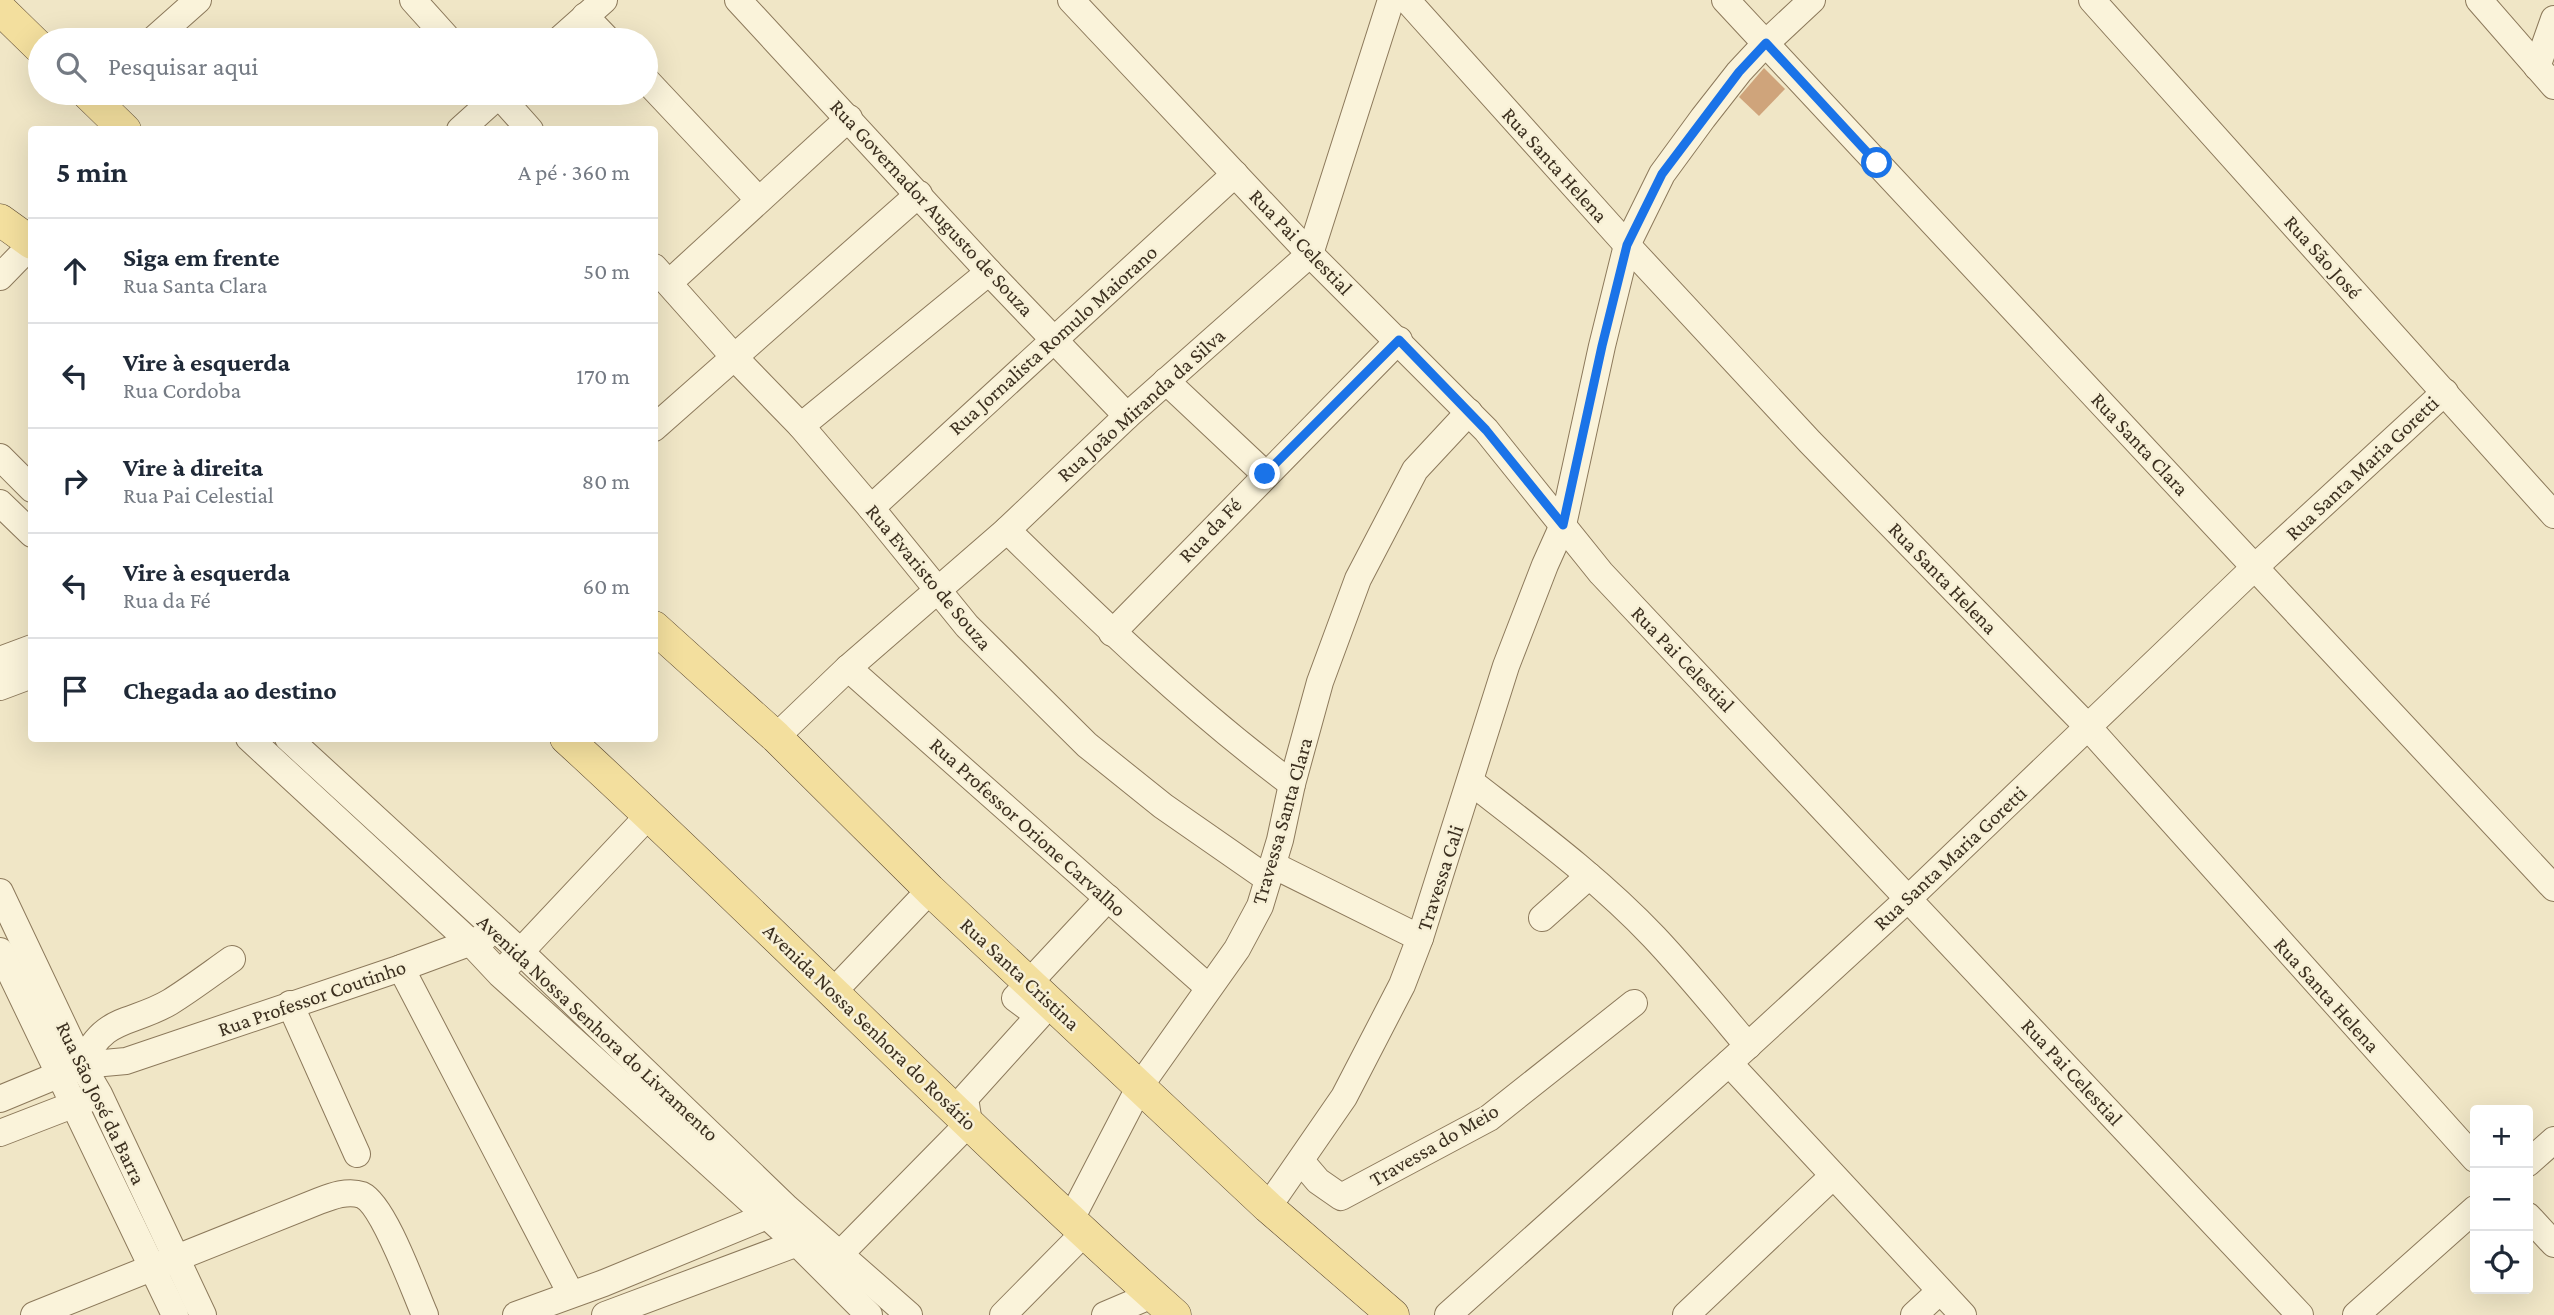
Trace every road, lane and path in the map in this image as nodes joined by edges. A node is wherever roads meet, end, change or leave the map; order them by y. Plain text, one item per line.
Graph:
1 (198, 0) edge
2 (413, 0) edge
3 (738, 0) edge
4 (1071, 0) edge
5 (1391, 0) edge
6 (1407, 0) edge
7 (1726, 0) edge
8 (1812, 0) edge
9 (2092, 0) edge
10 (2479, 0) edge
11 (594, 8) edge
12 (0, 9) edge
13 (2554, 19) edge
14 (166, 28) edge
15 (438, 28) edge
16 (572, 28) edge
17 (603, 28) edge
18 (28, 36) edge
19 (1766, 43) junction
20 (2545, 76) edge
21 (658, 93) edge
22 (101, 105) edge
23 (486, 105) edge
24 (509, 105) edge
25 (849, 118) junction
26 (121, 126) edge
27 (464, 126) edge
28 (527, 126) edge
29 (1235, 174) junction
30 (919, 194) junction
31 (758, 199) junction
32 (0, 220) edge
33 (28, 240) edge
34 (1627, 245) junction
35 (28, 247) edge
36 (1310, 254) junction
37 (989, 272) junction
38 (662, 275) edge
39 (0, 276) edge
40 (1054, 339) junction
41 (1399, 340) junction
42 (735, 358) junction
43 (1166, 382) junction
44 (2445, 392) junction
45 (1469, 412) junction
46 (1126, 416) junction
47 (658, 425) edge
48 (801, 426) junction
49 (0, 457) edge
50 (1265, 474) junction
51 (28, 485) edge
52 (0, 503) edge
53 (871, 508) junction
54 (2554, 514) edge
55 (1563, 525) junction
56 (28, 530) edge
57 (1007, 530) junction
58 (2255, 567) junction
59 (939, 590) junction
60 (658, 631) edge
61 (1112, 632) junction
62 (28, 650) edge
63 (0, 660) edge
64 (848, 668) junction
65 (28, 676) edge
66 (0, 687) edge
67 (2088, 727) junction
68 (776, 737) junction
69 (253, 742) edge
70 (292, 742) edge
71 (570, 742) edge
72 (1471, 782) junction
73 (1293, 784) junction
74 (649, 814) junction
75 (1270, 872) junction
76 (1589, 876) junction
77 (2554, 888) edge
78 (930, 890) junction
79 (0, 892) edge
80 (1108, 898) junction
81 (1909, 898) junction
82 (1542, 918) dead end
83 (497, 933) junction
84 (1420, 938) junction
85 (470, 942) junction
86 (0, 951) edge
87 (521, 952) junction
88 (232, 959) dead end
89 (401, 968) junction
90 (500, 974) junction
91 (1029, 982) junction
92 (1208, 987) junction
93 (834, 991) junction
94 (1634, 1003) dead end
95 (290, 1004) junction
96 (1739, 1055) junction
97 (126, 1061) junction
98 (70, 1070) junction
99 (1140, 1086) junction
100 (100, 1094) junction
101 (0, 1099) edge
102 (73, 1105) junction
103 (969, 1123) junction
104 (0, 1133) edge
105 (2554, 1140) edge
106 (2470, 1153) edge
107 (357, 1154) dead end
108 (2533, 1159) edge
109 (1301, 1161) junction
110 (1833, 1176) junction
111 (1268, 1207) junction
112 (776, 1212) junction
113 (2470, 1213) edge
114 (2533, 1221) edge
115 (1077, 1227) junction
116 (808, 1239) junction
117 (2554, 1244) edge
118 (841, 1253) junction
119 (164, 1265) junction
120 (1940, 1291) junction
121 (571, 1294) junction
122 (1163, 1305) edge
123 (34, 1315) edge
124 (175, 1315) edge
125 (203, 1315) edge
126 (425, 1315) edge
127 (516, 1315) edge
128 (605, 1315) edge
129 (869, 1315) edge
130 (909, 1315) edge
131 (1003, 1315) edge
132 (1105, 1315) edge
133 (1393, 1315) edge
134 (1448, 1315) edge
135 (1686, 1315) edge
136 (1914, 1315) edge
137 (1962, 1315) edge
138 (2300, 1315) edge
139 (2356, 1315) edge

1 - 14 street
2 - 15 street
3 - 25 street, Rua Governador Augusto de Souza
4 - 29 street, Rua Pai Celestial
5 - 36 street
6 - 34 street, Rua Santa Helena
7 - 19 street, Rua Santa Clara
8 - 19 street, Travessa Cali
9 - 44 street, Rua São José
10 - 20 street
11 - 16 street
11 - 17 street
12 - 18 main road
13 - 20 street
19 - 34 street, Travessa Cali
19 - 58 street, Rua Santa Clara
21 - 31 street
22 - 26 main road
23 - 27 street
24 - 28 street
25 - 30 street, Rua Governador Augusto de Souza
25 - 31 street
29 - 36 street, Rua Pai Celestial
29 - 40 street, Rua Jornalista Romulo Maiorano
30 - 37 street, Rua Governador Augusto de Souza
30 - 42 street
31 - 38 street
32 - 33 main road
34 - 55 street, Travessa Cali
34 - 67 street, Rua Santa Helena
35 - 39 street
36 - 41 street, Rua Pai Celestial
36 - 43 street, Rua João Miranda da Silva
37 - 40 street, Rua Governador Augusto de Souza
37 - 48 street
38 - 42 street, Rua Evaristo de Souza
40 - 46 street, Rua Governador Augusto de Souza
40 - 53 street, Rua Jornalista Romulo Maiorano
41 - 45 street, Rua Pai Celestial
41 - 50 street, Rua da Fé
42 - 47 street
42 - 48 street, Rua Evaristo de Souza
43 - 46 street, Rua João Miranda da Silva
43 - 50 street
44 - 54 street, Rua São José
44 - 58 street, Rua Santa Maria Goretti
45 - 55 street, Rua Pai Celestial
45 - 73 street, Travessa Santa Clara
46 - 57 street, Rua João Miranda da Silva
48 - 53 street, Rua Evaristo de Souza
49 - 51 street
50 - 61 street, Rua da Fé
52 - 56 street
53 - 59 street, Rua Evaristo de Souza
55 - 72 street, Travessa Cali
55 - 81 street, Rua Pai Celestial
57 - 59 street, Rua João Miranda da Silva
57 - 61 street
58 - 67 street, Rua Santa Maria Goretti
58 - 77 street, Rua Santa Clara
59 - 64 street, Rua João Miranda da Silva
59 - 75 street, Rua Evaristo de Souza
60 - 68 main road, Rua Santa Cristina
61 - 73 street
62 - 63 street
64 - 68 street, Rua João Miranda da Silva
64 - 80 street, Rua Professor Orione Carvalho
65 - 66 street
67 - 81 street, Rua Santa Maria Goretti
67 - 106 street, Rua Santa Helena
68 - 78 main road, Rua Santa Cristina
69 - 85 street, Avenida Nossa Senhora do Livramento
70 - 83 street, Avenida Nossa Senhora do Livramento
71 - 74 main road, Avenida Nossa Senhora do Rosário
72 - 76 street
72 - 84 street, Travessa Cali
73 - 75 street, Travessa Santa Clara
74 - 87 street
74 - 93 main road, Avenida Nossa Senhora do Rosário
75 - 84 street, Rua Evaristo de Souza
75 - 92 street, Travessa Santa Clara
76 - 82 street
76 - 96 street
78 - 91 main road, Rua Santa Cristina
78 - 93 street
79 - 98 street, Rua São José da Barra
80 - 91 street
80 - 92 street, Rua Professor Orione Carvalho
81 - 96 street, Rua Santa Maria Goretti
81 - 138 street, Rua Pai Celestial
83 - 85 street, Rua Professor Coutinho
83 - 87 street, Avenida Nossa Senhora do Livramento
84 - 109 street, Travessa Cali
85 - 89 street, Rua Professor Coutinho
85 - 90 street, Avenida Nossa Senhora do Livramento
86 - 98 street, Rua São José da Barra
87 - 90 street
87 - 112 street, Avenida Nossa Senhora do Livramento
88 - 98 street
89 - 95 street, Rua Professor Coutinho
89 - 121 street
90 - 112 street, Avenida Nossa Senhora do Livramento
91 - 99 main road, Rua Santa Cristina
91 - 103 street
92 - 99 street, Travessa Santa Clara
93 - 103 main road, Avenida Nossa Senhora do Rosário
94 - 109 street, Travessa do Meio
95 - 97 street, Rua Professor Coutinho
95 - 107 street
96 - 110 street
96 - 134 street, Rua Santa Maria Goretti
97 - 98 street, Rua Professor Coutinho
97 - 100 street
98 - 100 street, Rua São José da Barra
98 - 101 street, Rua Professor Coutinho
98 - 102 street, Rua São José da Barra
99 - 111 main road, Rua Santa Cristina
99 - 115 street, Travessa Santa Clara
100 - 102 street
100 - 119 street, Rua São José da Barra
102 - 104 street
102 - 119 street, Rua São José da Barra
103 - 115 main road, Avenida Nossa Senhora do Rosário
103 - 118 street
105 - 108 street
109 - 111 street, Travessa Cali
110 - 120 street
110 - 135 street
111 - 133 main road, Rua Santa Cristina
112 - 116 street, Avenida Nossa Senhora do Livramento
112 - 121 street
113 - 139 street
114 - 117 street
115 - 122 main road, Avenida Nossa Senhora do Rosário
115 - 131 street, Travessa Santa Clara
116 - 118 street, Avenida Nossa Senhora do Livramento
116 - 128 street
116 - 129 street, Avenida Nossa Senhora do Livramento
118 - 130 street, Avenida Nossa Senhora do Livramento
119 - 123 street
119 - 124 street, Rua São José da Barra
119 - 125 street, Rua São José da Barra
119 - 126 street
120 - 136 street
120 - 137 street
121 - 127 street
122 - 132 street

